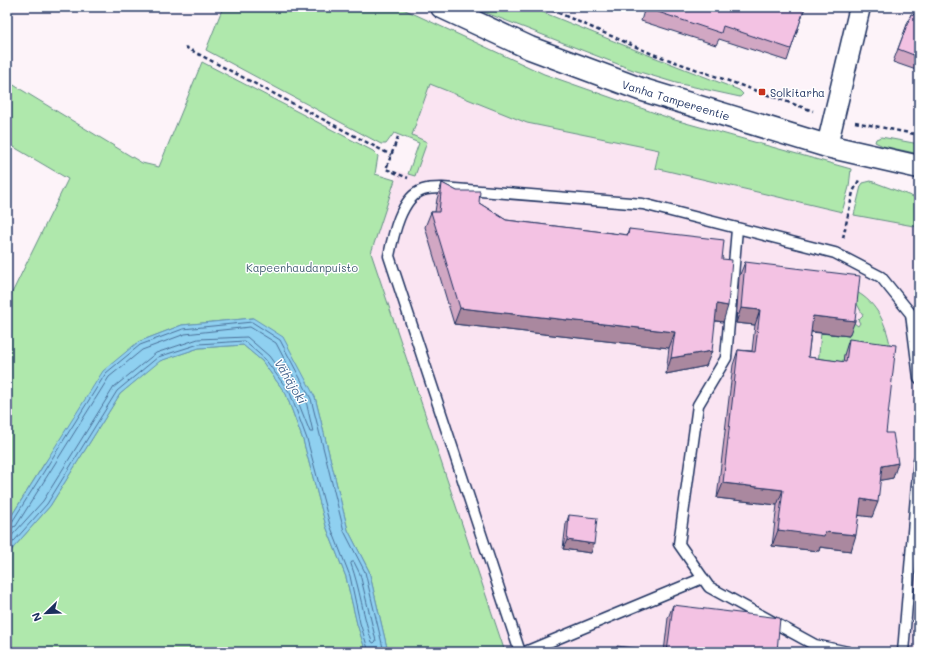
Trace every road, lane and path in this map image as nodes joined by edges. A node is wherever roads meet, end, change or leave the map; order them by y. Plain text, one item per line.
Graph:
1 (442, 7) edge
2 (544, 7) edge
3 (860, 7) edge
4 (185, 47) dead end
5 (834, 119) junction
6 (919, 135) edge
7 (398, 137) dead end
8 (827, 146) junction
9 (391, 155) junction
10 (919, 167) edge
11 (861, 176) dead end
12 (408, 178) dead end
13 (737, 229) junction
14 (840, 255) junction
15 (915, 311) edge
16 (919, 378) edge
17 (919, 460) edge
18 (703, 578) junction
19 (520, 652) edge
20 (525, 652) edge
21 (848, 652) edge
22 (903, 652) edge

1 - 8 main road, Vanha Tampereentie
2 - 5 path
3 - 5 street
4 - 9 path
5 - 6 path
5 - 8 street
7 - 9 path
8 - 10 main road, Vanha Tampereentie
9 - 12 path
11 - 14 path
13 - 14 lane
13 - 18 lane
13 - 19 lane
14 - 15 lane
15 - 16 lane
17 - 22 lane
18 - 20 lane
18 - 21 lane

